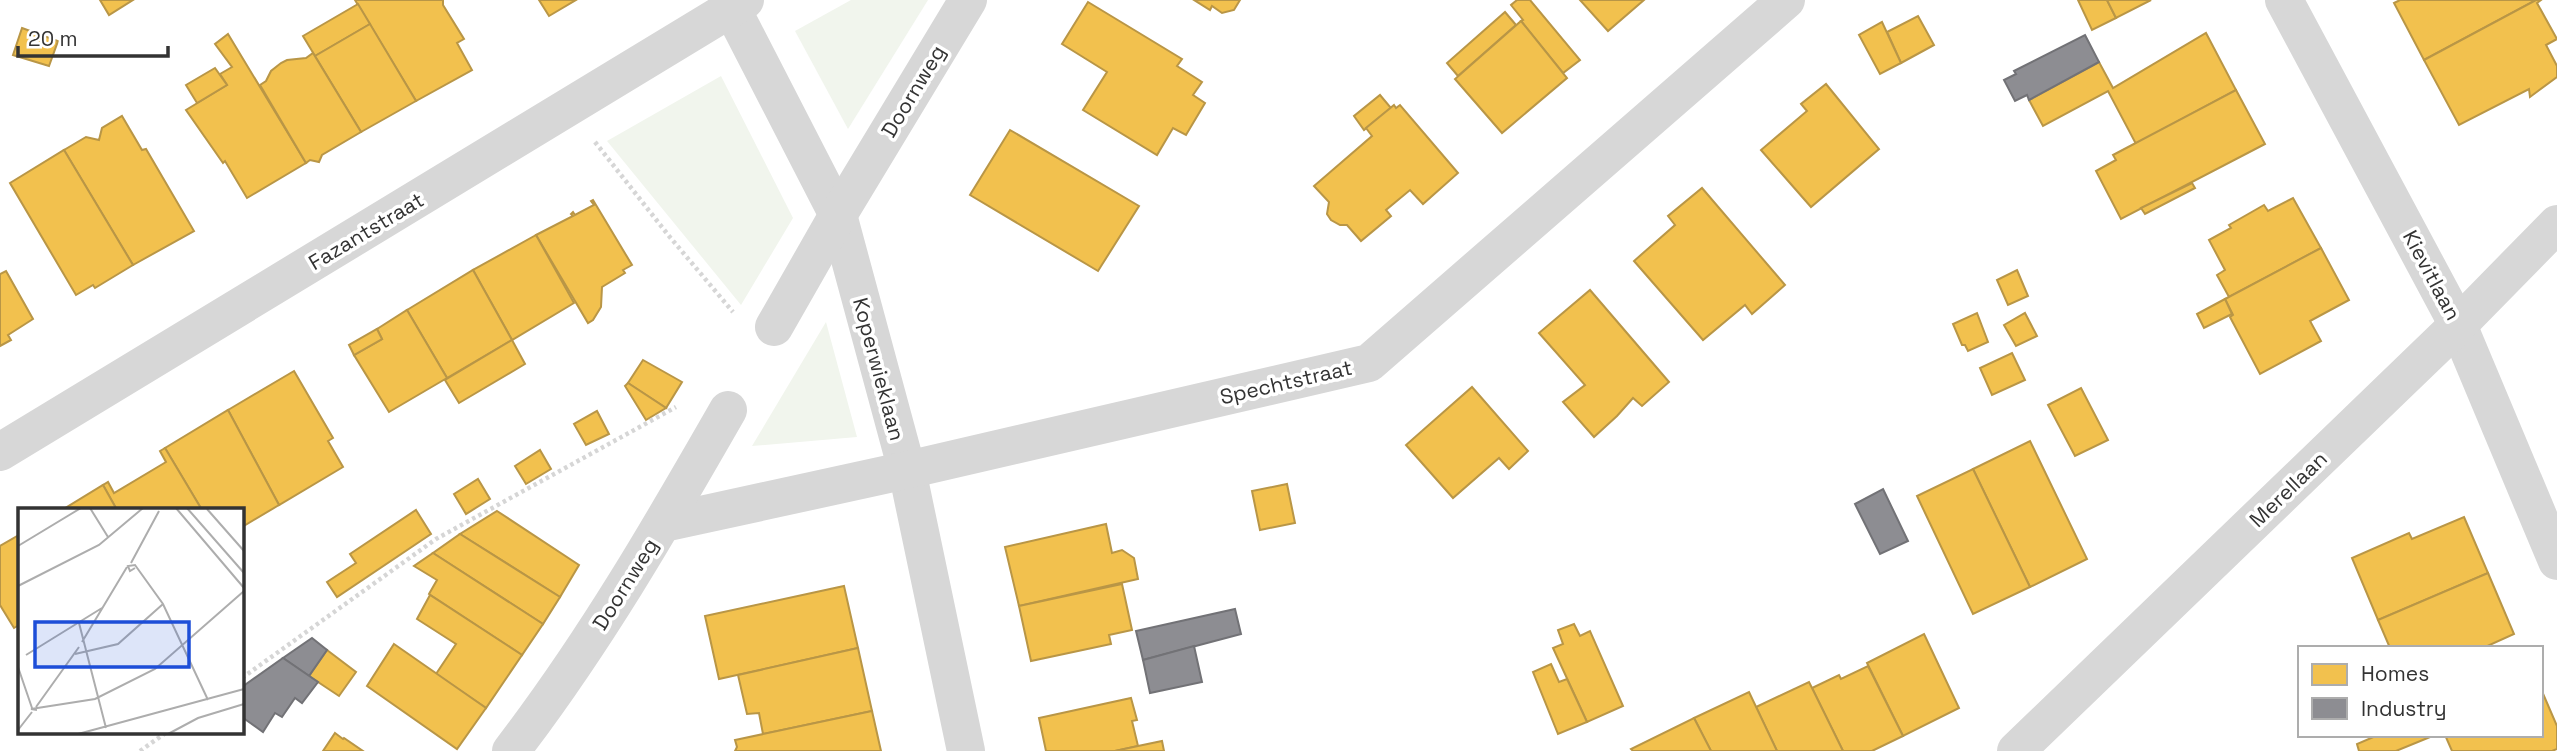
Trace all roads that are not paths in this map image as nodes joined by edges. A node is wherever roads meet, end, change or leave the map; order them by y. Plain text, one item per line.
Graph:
1 (968, 0) edge
2 (1786, 0) edge
3 (2284, 0) edge
4 (739, 4) edge
5 (838, 215) junction
6 (2557, 224) edge
7 (2458, 325) junction
8 (774, 327) dead end
9 (728, 410) dead end
10 (0, 452) edge
11 (907, 470) junction
12 (664, 523) junction
13 (2557, 561) edge
14 (512, 751) edge
15 (966, 751) edge
16 (2016, 751) edge

1 - 5 street, Doornweg
2 - 11 street, Spechtstraat
3 - 7 street, Kievitlaan
4 - 5 street, Koperwieklaan
4 - 10 street, Fazantstraat
5 - 8 street, Doornweg
5 - 11 street, Koperwieklaan
6 - 7 street, Merellaan
7 - 13 street, Kievitlaan
7 - 16 street, Merellaan
9 - 12 street, Doornweg
11 - 12 street, Spechtstraat
11 - 15 street, Koperwieklaan
12 - 14 street, Doornweg

